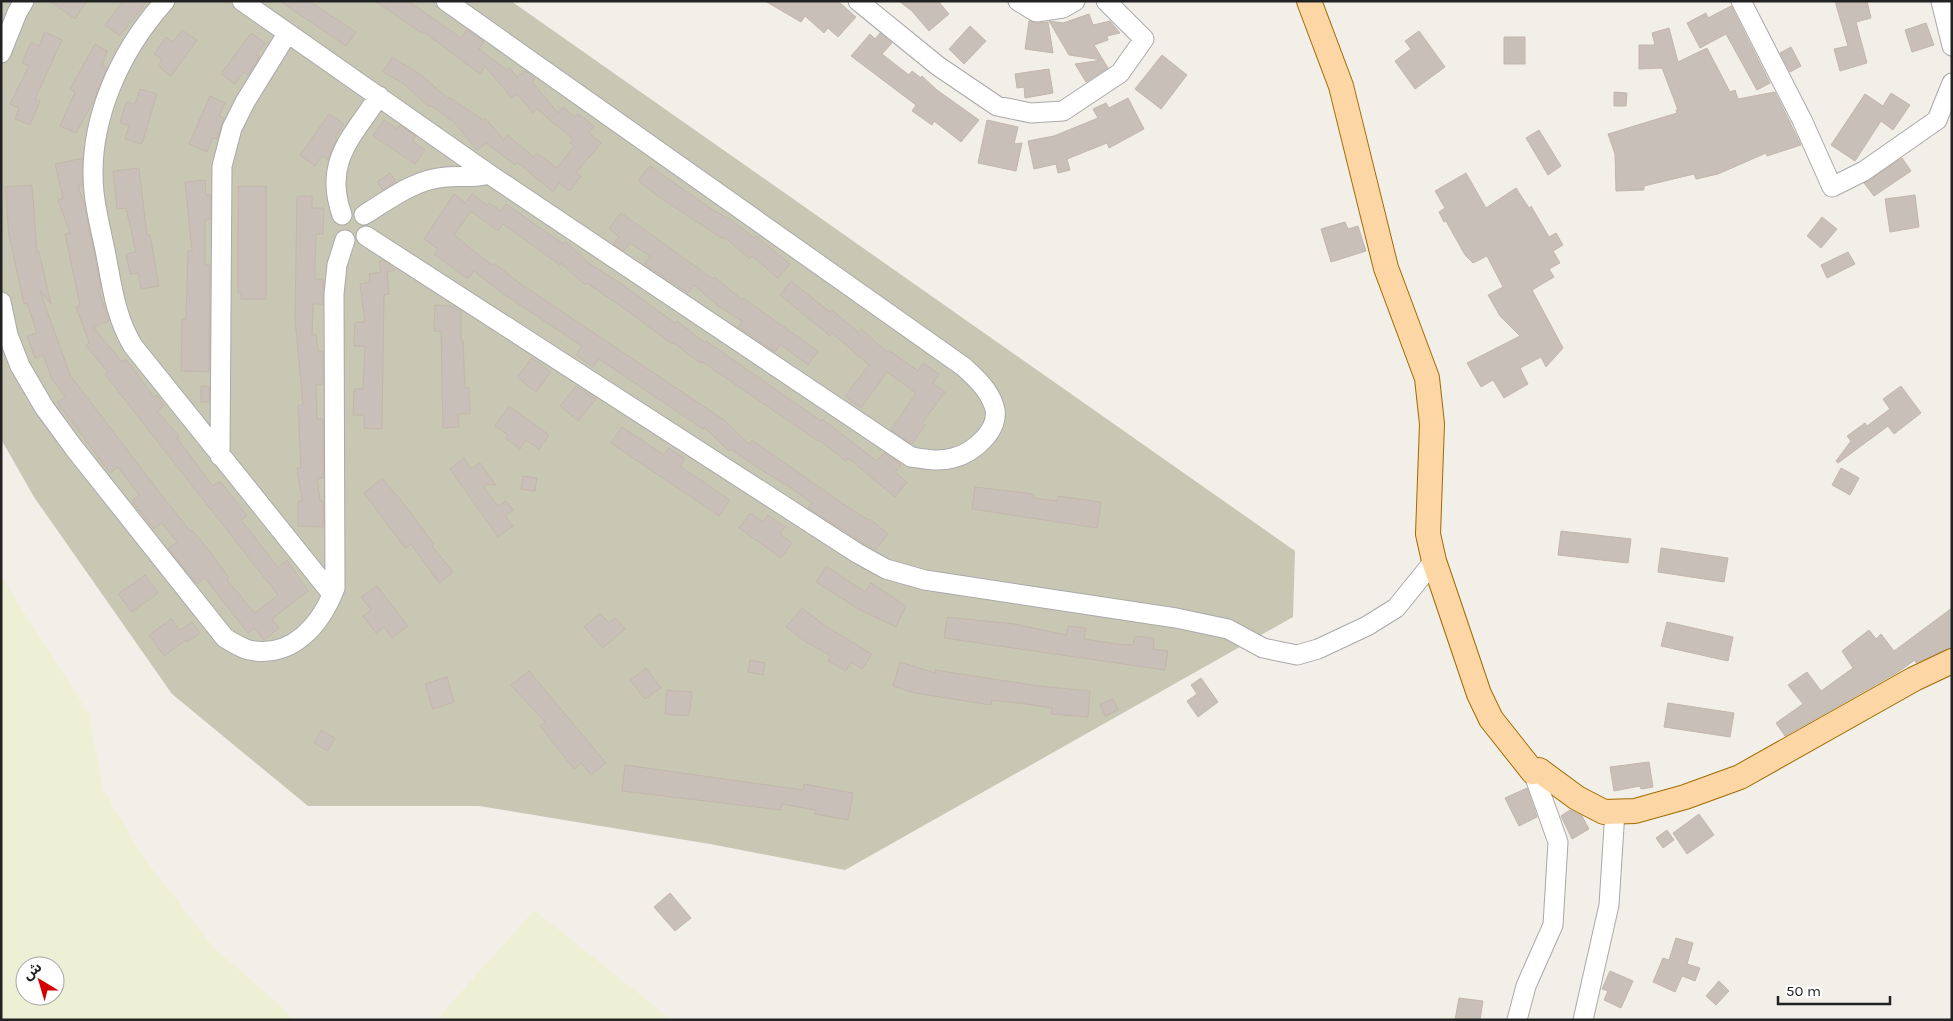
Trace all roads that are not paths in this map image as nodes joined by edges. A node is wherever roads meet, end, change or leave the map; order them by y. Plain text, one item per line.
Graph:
1 (24, 1) edge
2 (165, 1) edge
3 (242, 1) edge
4 (446, 1) edge
5 (858, 1) edge
6 (1018, 1) edge
7 (1075, 1) edge
8 (1106, 1) edge
9 (1309, 1) edge
10 (1740, 1) edge
11 (1941, 1) edge
12 (288, 34) junction
13 (1952, 46) edge
14 (1, 54) edge
15 (1952, 83) edge
16 (379, 96) junction
17 (488, 174) junction
18 (342, 215) junction
19 (364, 215) junction
20 (366, 236) junction
21 (345, 240) junction
22 (1, 302) edge
23 (220, 456) junction
24 (1434, 561) junction
25 (332, 594) junction
26 (1952, 661) edge
27 (1533, 772) junction
28 (1615, 812) junction
29 (1517, 1020) edge
30 (1583, 1020) edge

1 - 14 street
2 - 23 street
3 - 12 street
4 - 17 street
5 - 8 street
6 - 7 street
9 - 24 main road
10 - 15 street
11 - 13 street
12 - 16 street
12 - 23 street
16 - 17 street
16 - 18 street
17 - 19 street
18 - 19 street
18 - 21 street
19 - 20 street
20 - 21 street
20 - 24 street
21 - 25 street
22 - 25 street
23 - 25 street
24 - 27 main road
26 - 28 main road
27 - 28 main road
27 - 29 street
28 - 30 street

